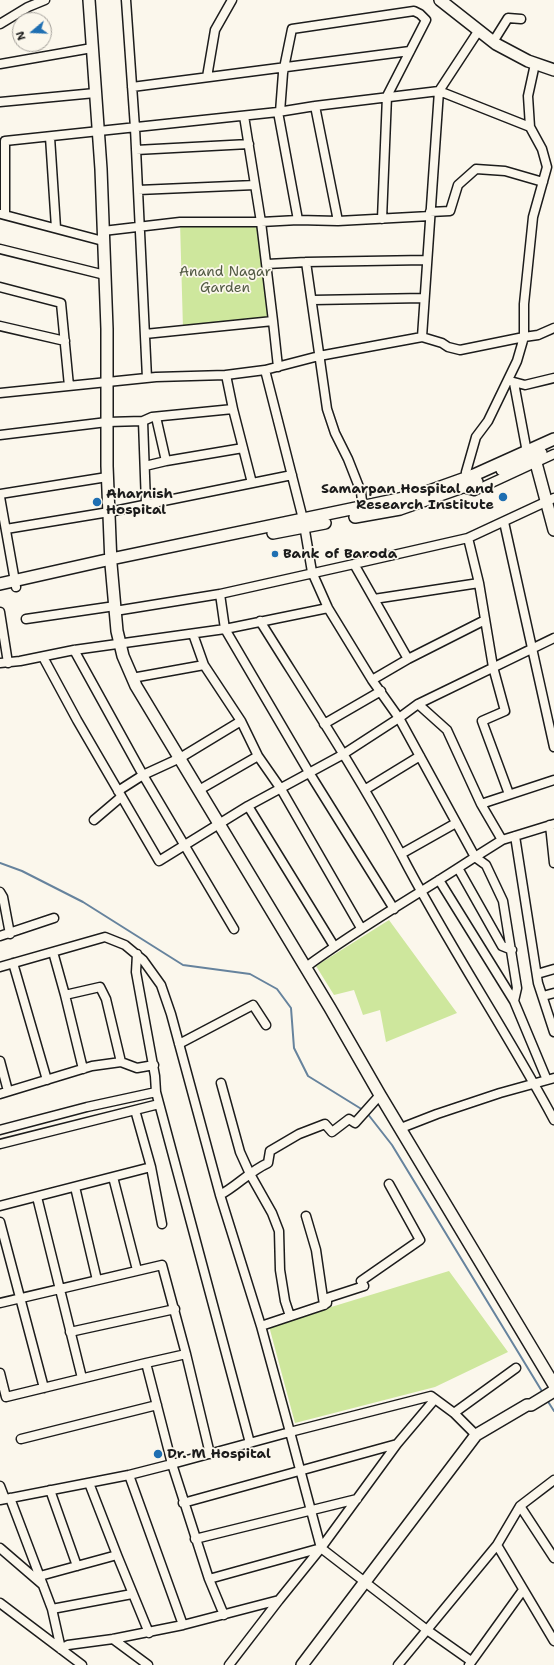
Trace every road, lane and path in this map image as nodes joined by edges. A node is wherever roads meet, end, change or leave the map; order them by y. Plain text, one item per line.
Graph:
1 (44, 0) edge
2 (89, 0) edge
3 (126, 0) edge
4 (232, 0) edge
5 (446, 2) edge
6 (26, 4) edge
7 (520, 19) dead end
8 (0, 24) edge
9 (479, 30) junction
10 (494, 42) junction
11 (92, 48) junction
12 (410, 51) junction
13 (0, 64) edge
14 (535, 64) junction
15 (284, 67) junction
16 (554, 70) edge
17 (207, 77) junction
18 (132, 87) junction
19 (438, 91) junction
20 (95, 93) junction
21 (387, 96) junction
22 (0, 102) edge
23 (315, 106) junction
24 (279, 112) junction
25 (244, 116) junction
26 (530, 127) junction
27 (135, 128) junction
28 (98, 132) junction
29 (50, 137) junction
30 (3, 141) edge
31 (249, 144) junction
32 (136, 150) junction
33 (543, 182) junction
34 (255, 185) junction
35 (138, 190) junction
36 (2, 214) edge
37 (430, 214) junction
38 (382, 219) junction
39 (298, 220) junction
40 (338, 221) junction
41 (261, 222) junction
42 (56, 228) junction
43 (139, 228) junction
44 (103, 236) junction
45 (0, 249) edge
46 (426, 260) junction
47 (306, 262) junction
48 (267, 264) junction
49 (104, 275) junction
50 (0, 287) edge
51 (424, 298) junction
52 (313, 300) junction
53 (273, 321) junction
54 (0, 326) edge
55 (554, 328) edge
56 (145, 334) junction
57 (422, 337) junction
58 (524, 337) junction
59 (65, 341) junction
60 (319, 356) junction
61 (278, 367) junction
62 (265, 370) junction
63 (226, 375) junction
64 (147, 378) junction
65 (554, 378) edge
66 (107, 382) junction
67 (511, 382) junction
68 (69, 386) junction
69 (0, 393) edge
70 (233, 409) junction
71 (156, 417) junction
72 (143, 421) junction
73 (107, 422) junction
74 (0, 435) edge
75 (554, 435) edge
76 (554, 439) edge
77 (554, 447) edge
78 (243, 448) junction
79 (526, 448) junction
80 (554, 454) edge
81 (166, 461) junction
82 (536, 462) junction
83 (145, 466) junction
84 (292, 475) junction
85 (107, 477) junction
86 (469, 479) junction
87 (252, 483) junction
88 (0, 494) edge
89 (0, 497) edge
90 (550, 500) edge
91 (146, 504) junction
92 (363, 511) junction
93 (109, 512) junction
94 (504, 522) junction
95 (303, 523) junction
96 (554, 528) edge
97 (4, 533) edge
98 (468, 538) junction
99 (111, 562) junction
100 (354, 564) junction
101 (312, 572) junction
102 (479, 583) junction
103 (0, 584) edge
104 (16, 584) junction
105 (0, 590) edge
106 (220, 594) junction
107 (374, 599) junction
108 (115, 608) junction
109 (328, 608) junction
110 (0, 612) edge
111 (26, 619) dead end
112 (485, 620) junction
113 (260, 621) junction
114 (225, 629) junction
115 (193, 634) junction
116 (554, 638) edge
117 (120, 645) junction
118 (533, 648) junction
119 (74, 650) junction
120 (43, 657) junction
121 (408, 659) junction
122 (4, 663) edge
123 (204, 665) junction
124 (493, 667) junction
125 (132, 678) junction
126 (372, 680) junction
127 (381, 691) junction
128 (418, 704) junction
129 (399, 718) junction
130 (241, 721) junction
131 (324, 724) junction
132 (554, 747) edge
133 (342, 755) junction
134 (258, 756) junction
135 (420, 756) junction
136 (180, 758) junction
137 (310, 774) junction
138 (143, 775) junction
139 (554, 780) edge
140 (281, 788) junction
141 (366, 789) junction
142 (199, 790) junction
143 (119, 794) junction
144 (509, 794) junction
145 (481, 804) junction
146 (248, 806) junction
147 (94, 820) dead end
148 (456, 823) junction
149 (552, 824) edge
150 (220, 825) junction
151 (515, 836) junction
152 (502, 840) junction
153 (186, 844) junction
154 (401, 854) junction
155 (475, 857) junction
156 (554, 863) edge
157 (458, 868) junction
158 (439, 880) junction
159 (0, 892) edge
160 (421, 892) junction
161 (394, 909) junction
162 (54, 918) dead end
163 (361, 928) junction
164 (234, 929) dead end
165 (10, 934) junction
166 (0, 936) edge
167 (334, 946) junction
168 (512, 950) junction
169 (52, 952) junction
170 (137, 954) junction
171 (13, 963) junction
172 (0, 967) edge
173 (306, 967) junction
174 (554, 969) edge
175 (537, 974) junction
176 (554, 992) edge
177 (65, 995) junction
178 (543, 996) junction
179 (514, 1001) junction
180 (552, 1018) edge
181 (266, 1025) dead end
182 (554, 1032) edge
183 (179, 1044) junction
184 (0, 1061) edge
185 (121, 1062) junction
186 (154, 1065) junction
187 (83, 1069) junction
188 (550, 1079) edge
189 (47, 1080) junction
190 (221, 1083) dead end
191 (534, 1083) junction
192 (156, 1092) junction
193 (4, 1093) edge
194 (380, 1095) junction
195 (159, 1104) junction
196 (135, 1110) junction
197 (554, 1120) edge
198 (401, 1128) junction
199 (0, 1130) edge
200 (0, 1144) edge
201 (151, 1168) junction
202 (250, 1174) junction
203 (113, 1177) junction
204 (389, 1184) dead end
205 (75, 1187) junction
206 (220, 1195) junction
207 (37, 1197) junction
208 (0, 1206) edge
209 (306, 1216) dead end
210 (0, 1222) edge
211 (162, 1224) dead end
212 (138, 1270) junction
213 (97, 1280) junction
214 (59, 1289) junction
215 (19, 1299) junction
216 (0, 1303) edge
217 (324, 1305) junction
218 (174, 1309) junction
219 (290, 1316) junction
220 (260, 1326) junction
221 (70, 1332) junction
222 (186, 1354) junction
223 (146, 1363) junction
224 (516, 1368) dead end
225 (0, 1374) edge
226 (82, 1378) junction
227 (554, 1385) edge
228 (44, 1388) junction
229 (554, 1391) edge
230 (435, 1399) junction
231 (156, 1405) junction
232 (454, 1413) junction
233 (290, 1432) junction
234 (479, 1438) junction
235 (21, 1439) dead end
236 (250, 1443) junction
237 (398, 1444) junction
238 (210, 1454) junction
239 (172, 1464) junction
240 (300, 1471) junction
241 (129, 1475) junction
242 (554, 1480) edge
243 (89, 1483) junction
244 (0, 1486) edge
245 (50, 1490) junction
246 (5, 1499) edge
247 (357, 1499) junction
248 (183, 1503) junction
249 (520, 1506) junction
250 (310, 1510) junction
251 (195, 1539) junction
252 (496, 1545) junction
253 (0, 1548) edge
254 (321, 1548) junction
255 (117, 1555) junction
256 (554, 1558) edge
257 (77, 1566) junction
258 (40, 1576) junction
259 (209, 1579) junction
260 (368, 1584) junction
261 (43, 1586) junction
262 (523, 1590) junction
263 (132, 1594) junction
264 (279, 1600) junction
265 (0, 1603) edge
266 (52, 1609) junction
267 (224, 1615) junction
268 (183, 1625) junction
269 (427, 1630) junction
270 (149, 1632) junction
271 (114, 1639) junction
272 (554, 1641) edge
273 (61, 1649) junction
274 (470, 1663) edge
275 (82, 1665) edge
276 (148, 1665) edge
277 (229, 1665) edge
278 (302, 1665) edge
279 (309, 1665) edge
280 (398, 1665) edge

1 - 6 street
2 - 11 street
3 - 18 street
4 - 17 street
5 - 9 street
6 - 8 street
7 - 10 street
9 - 10 street
9 - 19 street
10 - 14 street
11 - 13 street
11 - 20 street
12 - 15 street
12 - 15 street
12 - 21 street
14 - 16 street
14 - 26 street
15 - 17 street
15 - 24 street
17 - 18 street
18 - 27 street
19 - 21 street
19 - 26 street
19 - 37 street
20 - 22 street
20 - 28 street
21 - 23 street
21 - 38 street
23 - 24 street
23 - 40 street
24 - 25 street
24 - 39 street
25 - 27 street
25 - 31 street
26 - 33 street
27 - 28 street
27 - 32 street
28 - 29 street
28 - 44 street
29 - 30 street
29 - 42 street
30 - 36 street
31 - 32 street
31 - 34 street
32 - 35 street
33 - 37 street
33 - 58 street
34 - 35 street
34 - 41 street
35 - 43 street
36 - 42 street
37 - 38 street
37 - 46 street
38 - 40 street
39 - 40 street
39 - 41 street
41 - 43 street
41 - 48 street
42 - 44 street
43 - 44 street
43 - 56 street
44 - 49 street
45 - 49 street
46 - 47 street
46 - 51 street
47 - 48 street
47 - 52 street
48 - 53 street
49 - 66 street
50 - 59 street
51 - 52 street
51 - 57 street
52 - 60 street
53 - 56 street
53 - 61 street
54 - 59 street
55 - 58 street
56 - 64 street
57 - 58 street
57 - 60 street
58 - 67 street
59 - 68 street
60 - 61 street
60 - 92 street
61 - 62 street
62 - 63 street
62 - 84 street
63 - 64 street
63 - 70 street
64 - 66 street
65 - 67 street
66 - 68 street
66 - 73 street
67 - 79 street
67 - 86 street
68 - 69 street
70 - 71 street
70 - 78 street
71 - 72 street
71 - 81 street
72 - 73 street
72 - 83 street
73 - 74 street
73 - 85 street
75 - 79 street
76 - 86 street
77 - 86 street
78 - 81 street
78 - 87 street
79 - 86 street
80 - 82 street
81 - 83 street
82 - 86 street
82 - 90 street
83 - 91 street
84 - 87 street
84 - 95 street
85 - 88 street
85 - 93 street
86 - 92 street
87 - 91 street
89 - 97 street
90 - 94 street
90 - 96 street
91 - 93 street
92 - 95 street
93 - 97 street
93 - 99 street
94 - 98 street
94 - 118 street
95 - 99 street
95 - 101 street
97 - 104 street
98 - 100 street
98 - 102 street
99 - 104 street
99 - 108 street
100 - 101 street
100 - 107 street
101 - 106 street
101 - 109 street
102 - 107 street
102 - 112 street
103 - 104 street
104 - 105 street
106 - 108 street
106 - 114 street
107 - 121 street
108 - 111 street
108 - 117 street
109 - 113 street
109 - 126 street
110 - 122 street
112 - 121 street
112 - 124 street
113 - 114 street
113 - 131 street
114 - 115 street
114 - 137 street
115 - 117 street
115 - 123 street
116 - 118 street
117 - 119 street
117 - 125 street
118 - 124 street
118 - 132 street
119 - 120 street
119 - 138 street
120 - 122 street
120 - 143 street
121 - 126 street
123 - 125 street
123 - 130 street
124 - 128 street
124 - 144 street
125 - 136 street
126 - 127 street
127 - 129 street
127 - 131 street
128 - 129 street
128 - 145 street
129 - 133 street
129 - 135 street
130 - 134 street
130 - 136 street
131 - 133 street
133 - 137 street
133 - 141 street
134 - 140 street
134 - 142 street
135 - 141 street
135 - 148 street
136 - 138 street
136 - 142 street
137 - 140 street
137 - 161 street
138 - 143 street
138 - 153 street
139 - 144 street
140 - 146 street
140 - 163 street
141 - 154 street
142 - 150 street
143 - 147 street
143 - 153 street
144 - 145 street
145 - 152 street
146 - 150 street
146 - 167 street
148 - 154 street
148 - 155 street
149 - 151 street
149 - 156 street
150 - 153 street
150 - 173 street
151 - 152 street
151 - 175 street
152 - 155 street
153 - 164 street
154 - 160 street
155 - 157 street
155 - 168 street
157 - 158 street
157 - 168 street
158 - 160 street
158 - 179 street
159 - 165 street
160 - 161 street
160 - 191 street
161 - 163 street
162 - 165 street
163 - 167 street
165 - 166 street
167 - 173 street
168 - 179 street
169 - 170 street
169 - 171 street
169 - 177 street
170 - 183 street
170 - 186 street
171 - 172 street
171 - 189 street
173 - 194 street
174 - 175 street
175 - 178 street
176 - 178 street
177 - 185 street
177 - 187 street
178 - 180 street
179 - 188 street
180 - 182 street
181 - 183 street
183 - 206 street
184 - 193 street
185 - 186 street
185 - 187 street
186 - 192 street
187 - 189 street
188 - 191 street
189 - 193 street
190 - 202 street
191 - 197 street
191 - 198 street
192 - 195 street
192 - 199 street
194 - 198 street
194 - 202 street
195 - 196 street
195 - 236 street
196 - 200 street
196 - 201 street
198 - 227 street
201 - 203 street
201 - 211 street
202 - 206 street
202 - 219 street
203 - 205 street
203 - 212 street
204 - 217 street
205 - 207 street
205 - 213 street
206 - 220 street
207 - 208 street
207 - 214 street
209 - 217 street
210 - 215 street
212 - 213 street
212 - 218 street
213 - 214 street
214 - 215 street
214 - 221 street
215 - 216 street
215 - 228 street
217 - 219 street
218 - 221 street
218 - 222 street
219 - 220 street
220 - 233 street
221 - 226 street
222 - 223 street
222 - 238 street
223 - 226 street
223 - 231 street
224 - 232 street
225 - 228 street
226 - 228 street
229 - 234 street
230 - 232 street
230 - 233 street
230 - 237 street
231 - 235 street
231 - 239 street
232 - 234 street
233 - 236 street
233 - 240 street
234 - 260 street
236 - 238 street
237 - 240 street
237 - 247 street
238 - 239 street
239 - 241 street
239 - 248 street
240 - 248 street
240 - 250 street
241 - 243 street
241 - 268 street
242 - 249 street
243 - 245 street
243 - 255 street
244 - 246 street
245 - 246 street
245 - 257 street
246 - 258 street
247 - 250 street
247 - 254 street
248 - 251 street
249 - 252 street
249 - 256 street
250 - 251 street
250 - 254 street
251 - 259 street
252 - 262 street
252 - 269 street
253 - 261 street
254 - 259 street
254 - 260 street
254 - 264 street
255 - 257 street
255 - 263 street
257 - 258 street
258 - 261 street
259 - 267 street
260 - 269 street
260 - 278 street
260 - 279 street
261 - 266 street
262 - 272 street
262 - 274 street
263 - 266 street
263 - 270 street
264 - 267 street
264 - 277 street
265 - 273 street
266 - 273 street
267 - 268 street
268 - 270 street
269 - 274 street
269 - 280 street
270 - 271 street
271 - 273 street
271 - 276 street
273 - 275 street

